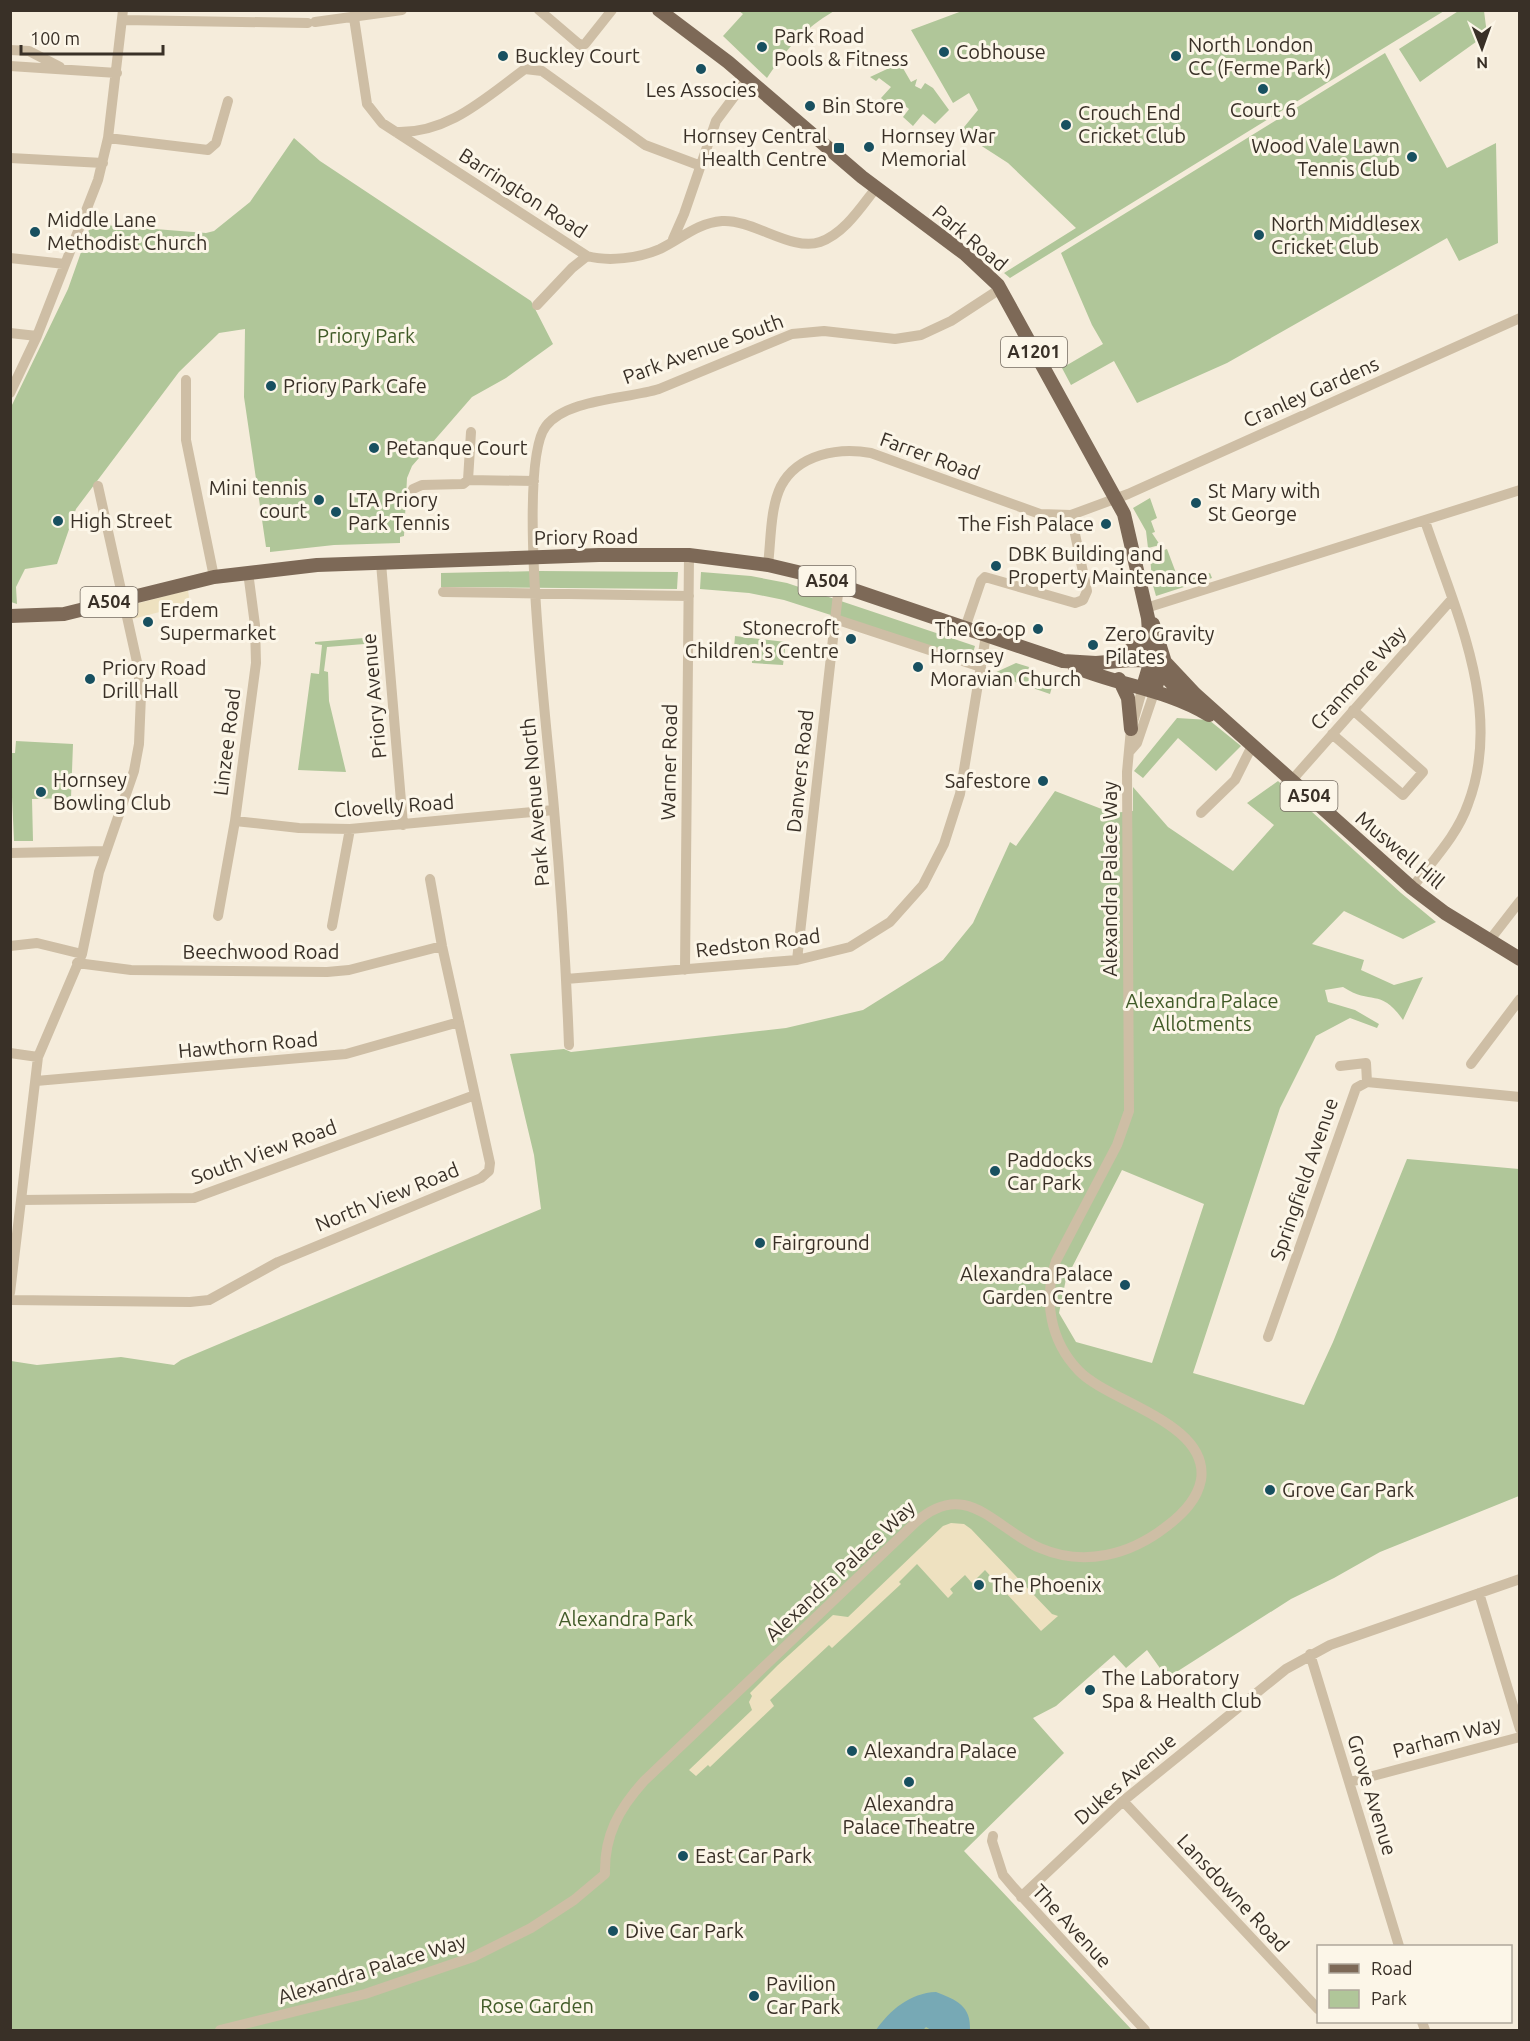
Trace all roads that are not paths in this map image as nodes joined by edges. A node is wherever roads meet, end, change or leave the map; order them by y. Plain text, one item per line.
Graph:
1 (402, 10) edge
2 (539, 10) edge
3 (612, 10) edge
4 (659, 10) edge
5 (123, 15) edge
6 (241, 16) edge
7 (354, 18) junction
8 (10, 50) edge
9 (10, 66) edge
10 (63, 69) junction
11 (117, 73) junction
12 (748, 78) junction
13 (228, 101) dead end
14 (394, 132) junction
15 (421, 132) junction
16 (108, 138) junction
17 (418, 146) junction
18 (10, 159) edge
19 (103, 163) junction
20 (701, 166) junction
21 (876, 188) junction
22 (684, 214) junction
23 (696, 227) junction
24 (673, 240) junction
25 (587, 256) junction
26 (10, 258) edge
27 (65, 264) junction
28 (1000, 289) junction
29 (537, 305) dead end
30 (1520, 318) edge
31 (10, 333) edge
32 (37, 336) junction
33 (186, 380) dead end
34 (10, 393) edge
35 (471, 432) dead end
36 (468, 480) junction
37 (534, 481) junction
38 (98, 486) dead end
39 (413, 489) dead end
40 (1520, 490) edge
41 (1117, 498) junction
42 (1071, 515) junction
43 (1425, 521) junction
44 (689, 555) junction
45 (534, 557) junction
46 (381, 563) junction
47 (768, 564) junction
48 (248, 572) junction
49 (214, 577) junction
50 (839, 585) junction
51 (443, 592) dead end
52 (535, 594) junction
53 (689, 596) junction
54 (121, 599) junction
55 (1452, 599) junction
56 (10, 616) edge
57 (835, 619) junction
58 (1147, 619) junction
59 (965, 628) junction
60 (986, 635) junction
61 (1063, 661) junction
62 (1104, 663) junction
63 (1156, 666) junction
64 (981, 667) junction
65 (1119, 679) junction
66 (1149, 688) junction
67 (1192, 704) junction
68 (1353, 710) junction
69 (1131, 729) junction
70 (1239, 733) junction
71 (1332, 734) junction
72 (1253, 744) junction
73 (1130, 751) junction
74 (1292, 780) junction
75 (554, 810) junction
76 (1202, 813) dead end
77 (235, 821) junction
78 (403, 825) junction
79 (350, 829) junction
80 (105, 851) junction
81 (10, 853) edge
82 (430, 879) dead end
83 (1412, 888) junction
84 (1520, 901) edge
85 (218, 916) dead end
86 (332, 926) dead end
87 (1490, 941) junction
88 (10, 946) edge
89 (442, 946) junction
90 (80, 959) junction
91 (1520, 959) edge
92 (797, 960) junction
93 (685, 970) junction
94 (566, 979) junction
95 (1520, 999) edge
96 (459, 1022) junction
97 (569, 1045) dead end
98 (10, 1053) edge
99 (38, 1057) junction
100 (1471, 1064) dead end
101 (1340, 1066) dead end
102 (36, 1082) junction
103 (1368, 1082) junction
104 (475, 1095) junction
105 (1520, 1097) edge
106 (21, 1200) junction
107 (10, 1293) edge
108 (10, 1299) edge
109 (1268, 1337) dead end
110 (1520, 1579) edge
111 (1479, 1593) junction
112 (1310, 1654) junction
113 (1519, 1727) edge
114 (1520, 1737) edge
115 (1350, 1782) junction
116 (1123, 1801) junction
117 (993, 1836) dead end
118 (1021, 1897) junction
119 (1398, 1945) edge
120 (1317, 2008) edge
121 (220, 2031) edge
122 (1144, 2031) edge

1 - 7 street
2 - 3 street
4 - 12 main road, Park Road / A1201
5 - 6 street
5 - 11 street
6 - 7 street
7 - 14 street, Barrington Road
8 - 10 street
9 - 10 street
10 - 11 street
11 - 16 street
12 - 20 street
12 - 21 main road, Park Road / A1201
13 - 16 street
14 - 15 street
14 - 17 street, Barrington Road
15 - 17 street
15 - 20 street
16 - 19 street
17 - 25 street, Barrington Road
18 - 19 street
19 - 27 street
20 - 22 street
21 - 23 street, Barrington Road
21 - 28 main road, Park Road / A1201
22 - 23 street
22 - 24 street
23 - 24 street, Barrington Road
24 - 25 street, Barrington Road
25 - 29 street
26 - 27 street
27 - 32 street
28 - 37 street, Park Avenue South
28 - 41 main road, Park Road / A1201
30 - 41 street, Cranley Gardens
31 - 32 street
32 - 34 street
33 - 49 street
35 - 36 street
36 - 37 street
36 - 39 street
37 - 45 street, Park Avenue South
38 - 54 street
40 - 43 street
41 - 42 street, Farrer Road
41 - 58 main road, Park Road / A1201
42 - 47 street, Farrer Road
42 - 59 street
43 - 55 street
43 - 58 street
44 - 45 main road, Priory Road / A504
44 - 47 main road, Priory Road / A504
44 - 53 street, Warner Road
45 - 46 main road, Priory Road / A504
45 - 52 street, Park Avenue North
46 - 48 main road, Priory Road / A504
46 - 78 street, Priory Avenue
47 - 50 main road, Priory Road / A504
48 - 49 main road, Priory Road / A504
48 - 77 street, Linzee Road
49 - 54 main road, Priory Road / A504
50 - 57 street, Danvers Road
50 - 59 main road, Priory Road / A504
51 - 52 street
52 - 53 street
52 - 75 street, Park Avenue North
53 - 93 street, Warner Road
54 - 56 main road, Priory Road / A504
54 - 80 street
55 - 68 street, Cranmore Way
55 - 83 street
57 - 64 street
57 - 92 street, Danvers Road
58 - 62 main road
58 - 63 main road, Park Road / A1201
59 - 60 main road, Priory Road / A504
60 - 61 main road, Priory Road / A504
60 - 64 street, Redston Road
61 - 62 main road, Priory Road / A504
61 - 65 main road, Muswell Hill / A504
62 - 63 main road, Priory Road / A504
63 - 66 main road, Park Road
63 - 67 main road, A1201
63 - 70 main road, Muswell Hill / A504
64 - 92 street, Redston Road
65 - 66 main road, Muswell Hill / A504
65 - 69 main road
66 - 67 main road, Muswell Hill / A504
66 - 69 street, Alexandra Palace Way
66 - 73 street, Alexandra Palace Way
67 - 70 main road, Muswell Hill / A504
68 - 71 street, Cranmore Way
68 - 71 street
69 - 73 street, Alexandra Palace Way
70 - 72 main road, Muswell Hill / A504
71 - 74 street, Cranmore Way
72 - 74 main road, Muswell Hill / A504
72 - 76 street
73 - 121 street, Alexandra Palace Way
74 - 83 main road, Muswell Hill / A504
75 - 78 street, Clovelly Road
75 - 94 street, Park Avenue North
77 - 79 street, Clovelly Road
77 - 85 street, Linzee Road
78 - 79 street, Clovelly Road
79 - 86 street
80 - 81 street
80 - 90 street
82 - 89 street, North View Road
83 - 87 main road, Muswell Hill / A504
84 - 87 street
87 - 91 main road, Muswell Hill / A504
88 - 90 street, Beechwood Road
89 - 90 street, Beechwood Road
89 - 96 street, North View Road
90 - 99 street
92 - 93 street, Redston Road
93 - 94 street, Redston Road
94 - 97 street, Park Avenue North
95 - 100 street
96 - 102 street, Hawthorn Road
96 - 104 street, North View Road
98 - 99 street
99 - 102 street
101 - 103 street
102 - 106 street
103 - 105 street
103 - 109 street, Springfield Avenue
104 - 106 street, South View Road
104 - 108 street, North View Road
106 - 107 street
110 - 111 street, Dukes Avenue
111 - 112 street, Dukes Avenue
111 - 113 street
112 - 115 street, Grove Avenue
112 - 116 street, Dukes Avenue
114 - 115 street, Parham Way
115 - 119 street, Grove Avenue
116 - 118 street, Dukes Avenue
116 - 120 street, Lansdowne Road
117 - 118 street, The Avenue
118 - 122 street, The Avenue

